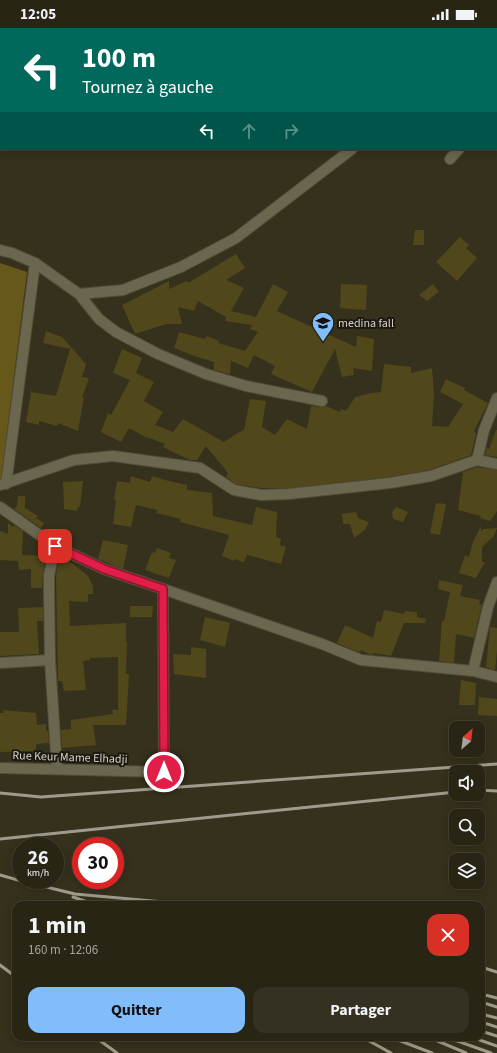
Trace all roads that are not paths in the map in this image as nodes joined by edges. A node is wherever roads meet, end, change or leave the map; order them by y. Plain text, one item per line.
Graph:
1 (351, 150) edge
2 (458, 150) edge
3 (450, 159) dead end
4 (0, 250) edge
5 (35, 263) junction
6 (79, 294) junction
7 (497, 398) edge
8 (322, 401) dead end
9 (477, 460) junction
10 (497, 464) edge
11 (3, 485) edge
12 (0, 506) edge
13 (55, 546) junction
14 (497, 582) edge
15 (163, 589) junction
16 (50, 660) junction
17 (0, 663) edge
18 (473, 671) junction
19 (497, 677) edge
20 (0, 768) edge
21 (57, 769) junction

1 - 6 street
2 - 3 street
4 - 5 street
5 - 6 street
5 - 11 street
6 - 8 street
7 - 9 street
9 - 10 street
9 - 11 street
12 - 13 street
13 - 15 street
13 - 16 street
14 - 18 street
15 - 18 street
15 - 21 street, Rue Keur Mame Elhadji
16 - 17 street
16 - 21 street
18 - 19 street
20 - 21 street, Rue Keur Mame Elhadji

